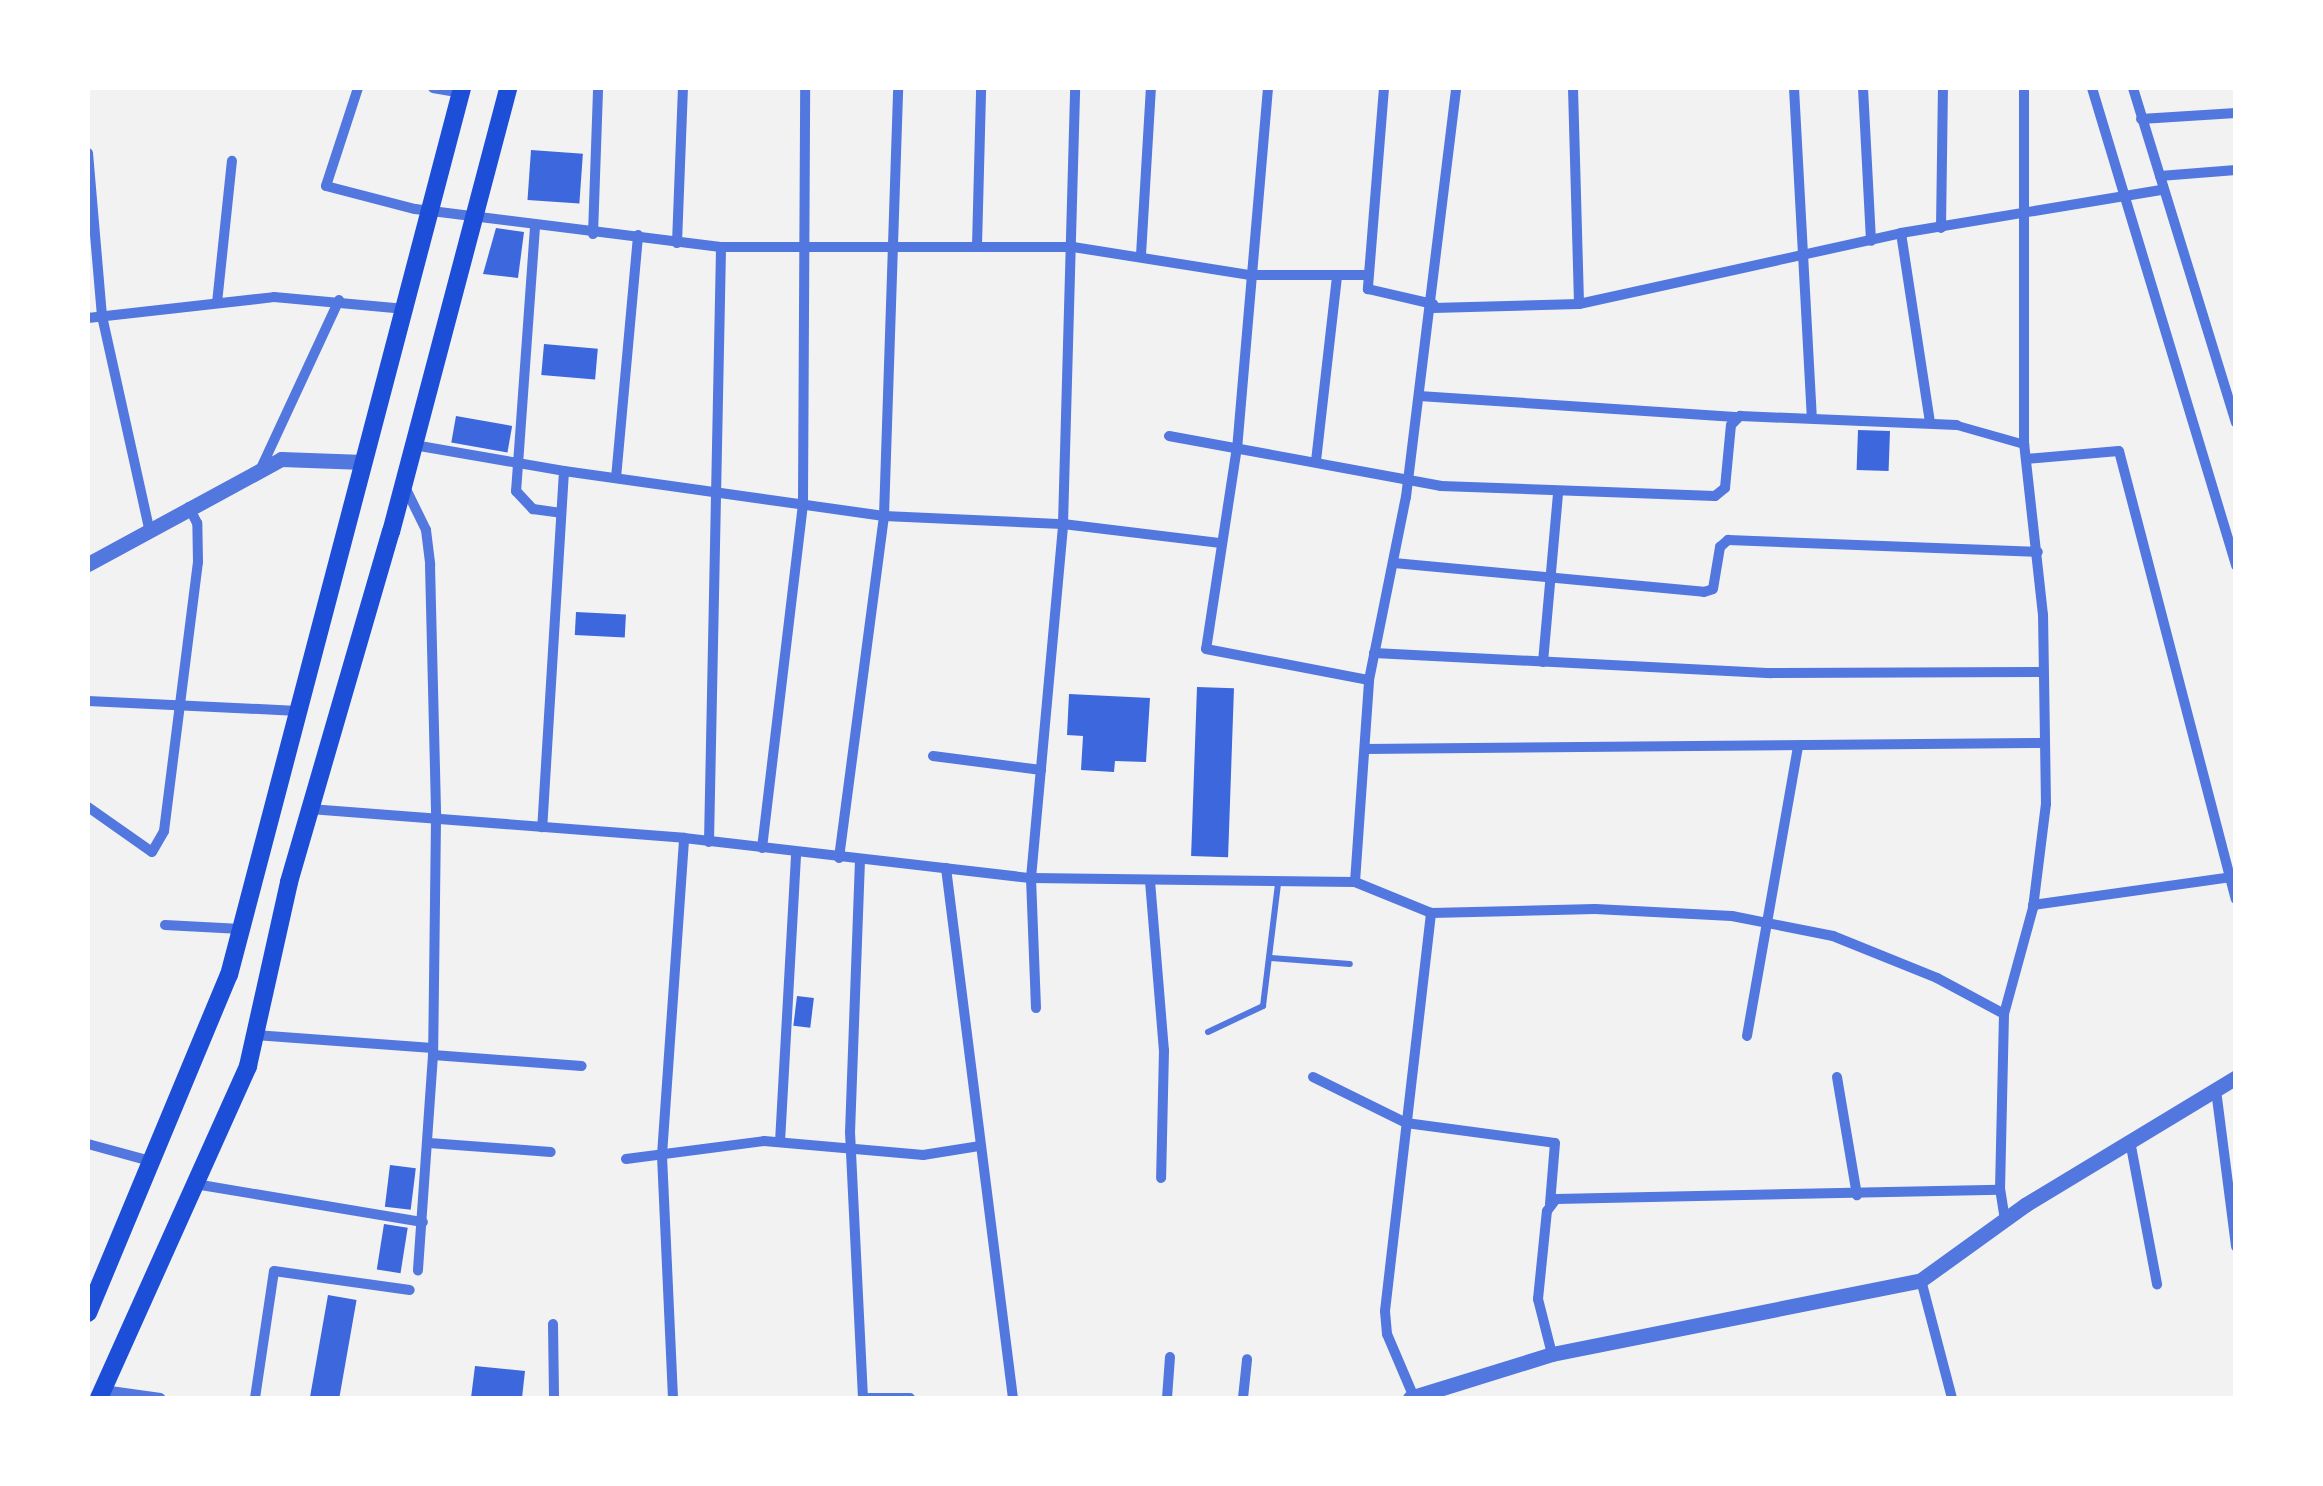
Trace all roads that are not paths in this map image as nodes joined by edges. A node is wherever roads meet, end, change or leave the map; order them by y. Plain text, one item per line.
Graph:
1 (358, 88) edge
2 (433, 88) edge
3 (508, 88) edge
4 (598, 88) edge
5 (684, 88) edge
6 (806, 88) edge
7 (898, 88) edge
8 (981, 88) edge
9 (1074, 88) edge
10 (1151, 88) edge
11 (1268, 88) edge
12 (1384, 88) edge
13 (1456, 88) edge
14 (1573, 88) edge
15 (1794, 88) edge
16 (1863, 88) edge
17 (1943, 88) edge
18 (2024, 88) edge
19 (2092, 88) edge
20 (2133, 88) edge
21 (461, 90) edge
22 (2236, 113) edge
23 (2142, 119) junction
24 (88, 153) edge
25 (232, 160) dead end
26 (2236, 170) edge
27 (2160, 176) junction
28 (2162, 190) junction
29 (2120, 197) junction
30 (432, 212) junction
31 (474, 216) junction
32 (2027, 216) junction
33 (535, 228) junction
34 (1940, 228) junction
35 (1900, 233) junction
36 (593, 234) junction
37 (638, 235) junction
38 (1871, 241) junction
39 (677, 243) junction
40 (805, 245) junction
41 (894, 246) junction
42 (976, 246) junction
43 (721, 247) junction
44 (1073, 247) junction
45 (1141, 255) junction
46 (1804, 257) junction
47 (1248, 275) junction
48 (1368, 275) junction
49 (1337, 278) junction
50 (338, 300) junction
51 (217, 303) junction
52 (1579, 304) junction
53 (1433, 306) junction
54 (405, 308) junction
55 (102, 316) junction
56 (88, 318) edge
57 (1419, 396) junction
58 (2232, 403) edge
59 (1812, 416) junction
60 (1735, 417) junction
61 (1930, 422) junction
62 (2236, 422) edge
63 (1957, 425) joint
64 (1169, 436) dead end
65 (2024, 444) junction
66 (414, 445) junction
67 (1237, 447) junction
68 (2026, 459) junction
69 (1316, 461) junction
70 (364, 462) junction
71 (516, 463) junction
72 (262, 466) junction
73 (564, 471) junction
74 (616, 478) junction
75 (1408, 481) junction
76 (404, 484) junction
77 (720, 492) junction
78 (1558, 494) junction
79 (802, 502) junction
80 (188, 507) junction
81 (560, 513) junction
82 (884, 516) junction
83 (1064, 524) junction
84 (149, 528) junction
85 (1219, 543) junction
86 (2038, 552) junction
87 (88, 564) edge
88 (1394, 564) junction
89 (2236, 566) edge
90 (1550, 579) junction
91 (1374, 653) junction
92 (1543, 662) junction
93 (2043, 672) junction
94 (1369, 680) junction
95 (88, 701) edge
96 (182, 702) junction
97 (298, 711) junction
98 (2042, 743) junction
99 (1798, 748) junction
100 (1366, 749) junction
101 (933, 756) dead end
102 (1041, 770) junction
103 (88, 807) edge
104 (310, 809) junction
105 (436, 818) junction
106 (542, 826) junction
107 (684, 838) junction
108 (710, 842) junction
109 (762, 848) junction
110 (796, 852) junction
111 (839, 858) junction
112 (860, 860) junction
113 (946, 868) junction
114 (2231, 877) junction
115 (1031, 878) junction
116 (1150, 881) junction
117 (1355, 882) junction
118 (1278, 883) junction
119 (2236, 899) edge
120 (2033, 905) junction
121 (1430, 913) junction
122 (1768, 922) junction
123 (165, 924) dead end
124 (241, 929) junction
125 (1271, 958) junction
126 (1350, 964) dead end
127 (1036, 1008) dead end
128 (2004, 1014) junction
129 (1208, 1032) dead end
130 (256, 1035) junction
131 (1747, 1036) dead end
132 (433, 1052) junction
133 (582, 1066) dead end
134 (1313, 1077) dead end
135 (2236, 1077) edge
136 (1837, 1078) dead end
137 (2216, 1090) junction
138 (1406, 1123) junction
139 (2130, 1141) junction
140 (780, 1142) junction
141 (429, 1143) junction
142 (88, 1144) edge
143 (980, 1146) junction
144 (851, 1150) junction
145 (551, 1152) dead end
146 (662, 1154) junction
147 (626, 1158) dead end
148 (150, 1161) junction
149 (1161, 1178) dead end
150 (195, 1184) junction
151 (2000, 1190) junction
152 (1857, 1194) junction
153 (1550, 1204) junction
154 (2006, 1220) junction
155 (423, 1222) junction
156 (2236, 1247) edge
157 (418, 1270) dead end
158 (1921, 1280) junction
159 (2157, 1284) dead end
160 (410, 1290) dead end
161 (88, 1313) edge
162 (552, 1324) dead end
163 (1552, 1354) junction
164 (1170, 1357) dead end
165 (1246, 1359) dead end
166 (101, 1394) edge
167 (1412, 1397) edge
168 (160, 1398) edge
169 (255, 1398) edge
170 (554, 1398) edge
171 (673, 1398) edge
172 (866, 1398) edge
173 (910, 1398) edge
174 (1013, 1398) edge
175 (1167, 1398) edge
176 (1243, 1398) edge
177 (1952, 1398) edge

1 - 30 street
2 - 21 street
3 - 31 main road
4 - 36 street
5 - 39 street
6 - 40 street
7 - 41 street
8 - 42 street
9 - 44 street
10 - 45 street
11 - 47 street
12 - 48 street
13 - 53 street
14 - 52 street
15 - 46 street
16 - 38 street
17 - 34 street
18 - 32 street
19 - 29 street
20 - 23 street
21 - 30 main road
22 - 23 street
23 - 27 street
24 - 55 street
25 - 51 street
26 - 27 street
27 - 28 street
28 - 29 street
28 - 58 street
29 - 32 street
29 - 89 street
30 - 31 street
30 - 54 main road
31 - 33 street
31 - 66 main road
32 - 34 street
32 - 65 street
33 - 36 street
33 - 71 street
34 - 35 street
35 - 38 street
35 - 61 street
36 - 37 street
37 - 39 street
37 - 74 street
38 - 46 street
39 - 43 street
40 - 41 street
40 - 43 street
40 - 79 street
41 - 42 street
41 - 82 street
42 - 44 street
43 - 77 street
44 - 45 street
44 - 83 street
45 - 47 street
46 - 52 street
46 - 59 street
47 - 49 street
47 - 67 street
48 - 49 street
48 - 53 street
49 - 69 street
50 - 51 street
50 - 54 street
50 - 72 street
51 - 55 street
52 - 53 street
53 - 57 street
54 - 70 main road
55 - 56 street
55 - 84 street
57 - 60 street
57 - 75 street
58 - 62 street
59 - 60 street
59 - 61 street
60 - 78 street
61 - 63 street
63 - 65 street
64 - 67 street
65 - 68 street
66 - 71 street
66 - 76 main road
67 - 69 street
67 - 85 street
68 - 86 street
68 - 114 street
69 - 75 street
70 - 72 street
70 - 97 main road
71 - 73 street
71 - 81 street
72 - 80 street
73 - 74 street
73 - 81 street
74 - 77 street
75 - 78 street
75 - 88 street
76 - 104 main road
76 - 105 street
77 - 79 street
77 - 108 street
78 - 90 street
79 - 82 street
79 - 109 street
80 - 84 street
80 - 96 street
81 - 106 street
82 - 83 street
82 - 111 street
83 - 85 street
83 - 102 street
84 - 87 street
85 - 94 street
86 - 90 street
86 - 93 street
88 - 90 street
88 - 91 street
90 - 92 street
91 - 92 street
91 - 94 street
92 - 93 street
93 - 98 street
94 - 100 street
95 - 96 street
96 - 97 street
96 - 103 street
97 - 124 main road
98 - 99 street
98 - 120 street
99 - 100 street
99 - 122 street
100 - 117 street
101 - 102 street
102 - 115 street
104 - 105 street
104 - 130 main road
105 - 106 street
105 - 132 street
106 - 107 street
107 - 108 street
107 - 146 street
108 - 109 street
109 - 110 street
110 - 111 street
110 - 140 street
111 - 112 street
112 - 113 street
112 - 144 street
113 - 115 street
113 - 143 street
114 - 119 street
114 - 120 street
115 - 116 street
115 - 127 street
116 - 118 street
116 - 149 street
117 - 118 street
117 - 121 street
118 - 125 lane
120 - 128 street
121 - 122 street
121 - 138 street
122 - 128 street
122 - 131 street
123 - 124 street
124 - 148 main road
125 - 126 lane
125 - 129 lane
128 - 151 street
130 - 132 street
130 - 150 main road
132 - 133 street
132 - 141 street
134 - 138 street
135 - 137 street
136 - 152 street
137 - 139 street
137 - 156 street
138 - 153 street
138 - 167 street
139 - 154 street
139 - 159 street
140 - 144 street
140 - 146 street
141 - 145 street
141 - 155 street
142 - 148 street
143 - 144 street
143 - 174 street
144 - 172 street
146 - 147 street
146 - 171 street
148 - 161 main road
150 - 155 street
150 - 166 main road
151 - 152 street
151 - 154 street
152 - 153 street
153 - 163 street
154 - 158 street
155 - 157 street
158 - 163 street
158 - 177 street
160 - 169 street
162 - 170 street
163 - 167 street
164 - 175 street
165 - 176 street
166 - 168 street
172 - 173 street

